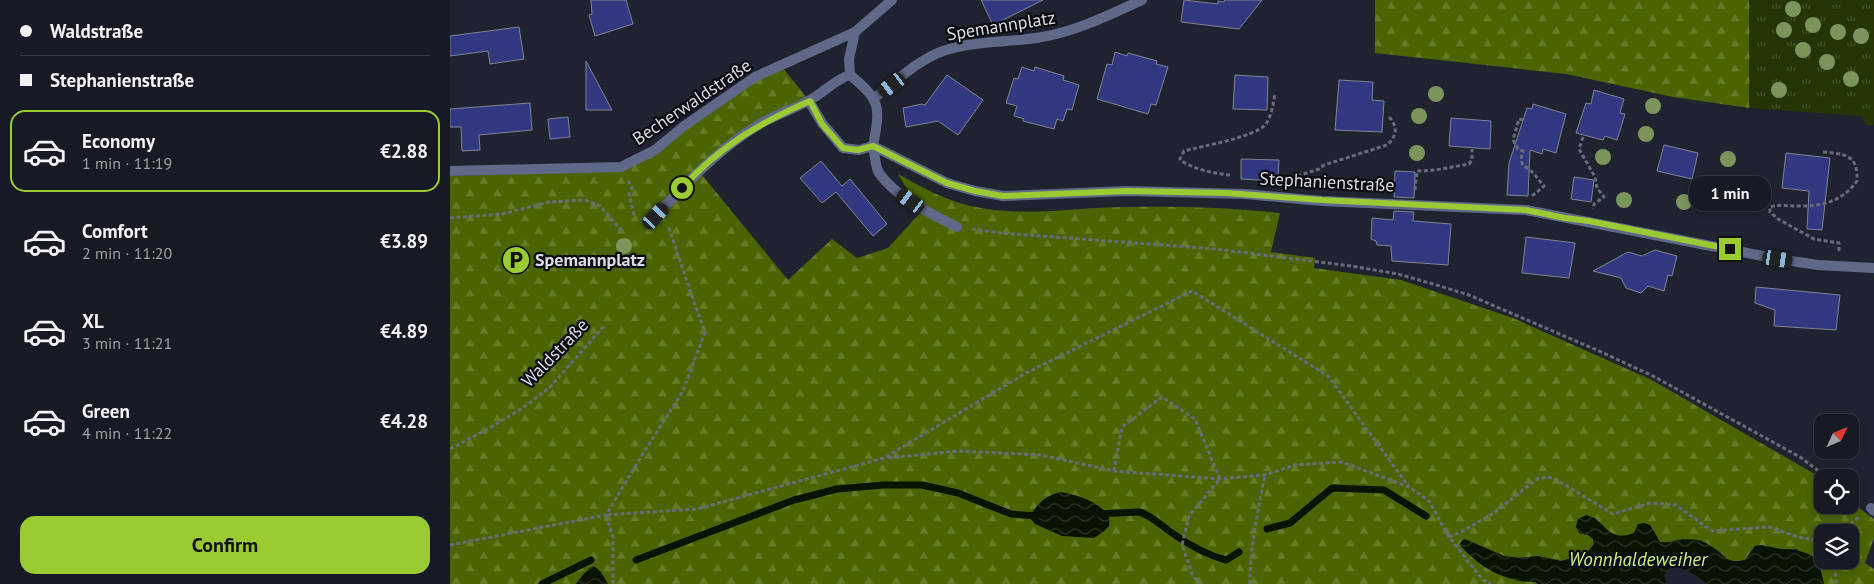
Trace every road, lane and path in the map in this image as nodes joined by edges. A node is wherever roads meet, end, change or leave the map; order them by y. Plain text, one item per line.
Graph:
1 (892, 0) edge
2 (1142, 0) edge
3 (855, 32) junction
4 (850, 75) junction
5 (1275, 94) dead end
6 (874, 98) junction
7 (810, 101) junction
8 (1389, 117) dead end
9 (1523, 120) dead end
10 (1583, 138) dead end
11 (873, 146) junction
12 (1472, 149) dead end
13 (1823, 152) dead end
14 (621, 167) junction
15 (450, 171) edge
16 (1237, 176) dead end
17 (1281, 182) dead end
18 (1415, 190) dead end
19 (1529, 198) dead end
20 (1594, 204) dead end
21 (663, 208) junction
22 (450, 218) edge
23 (634, 218) dead end
24 (649, 223) dead end
25 (957, 227) joint
26 (622, 231) dead end
27 (1839, 254) dead end
28 (1874, 268) edge
29 (605, 325) dead end
30 (450, 449) edge
31 (884, 458) junction
32 (1816, 469) edge
33 (1114, 470) junction
34 (1265, 475) junction
35 (1220, 479) junction
36 (1409, 487) junction
37 (1872, 510) edge
38 (606, 515) junction
39 (1852, 524) edge
40 (1449, 537) junction
41 (1814, 540) edge
42 (450, 546) edge
43 (1834, 569) edge
44 (613, 584) edge
45 (1200, 584) edge
46 (1250, 584) edge
47 (1491, 584) edge
48 (1837, 584) edge

1 - 3 street, Becherwaldstraße
2 - 6 street, Spemannplatz
3 - 4 street
3 - 14 street, Becherwaldstraße
4 - 6 street
4 - 7 street
5 - 16 path
6 - 11 street
7 - 11 street
7 - 21 street
8 - 17 path
9 - 19 path
10 - 20 path
11 - 25 street
11 - 28 street, Stephanienstraße
12 - 18 path
13 - 27 path
14 - 15 street, Becherwaldstraße
14 - 23 path
21 - 24 street
21 - 38 path
22 - 26 path
25 - 32 path
29 - 30 path, Waldstraße
31 - 33 path
31 - 36 path
31 - 38 path
33 - 35 path
33 - 35 path
34 - 35 path
34 - 36 path
34 - 46 path
35 - 45 path
36 - 40 path
37 - 39 path
38 - 42 path
38 - 44 path
40 - 41 path
40 - 47 path
43 - 48 path

